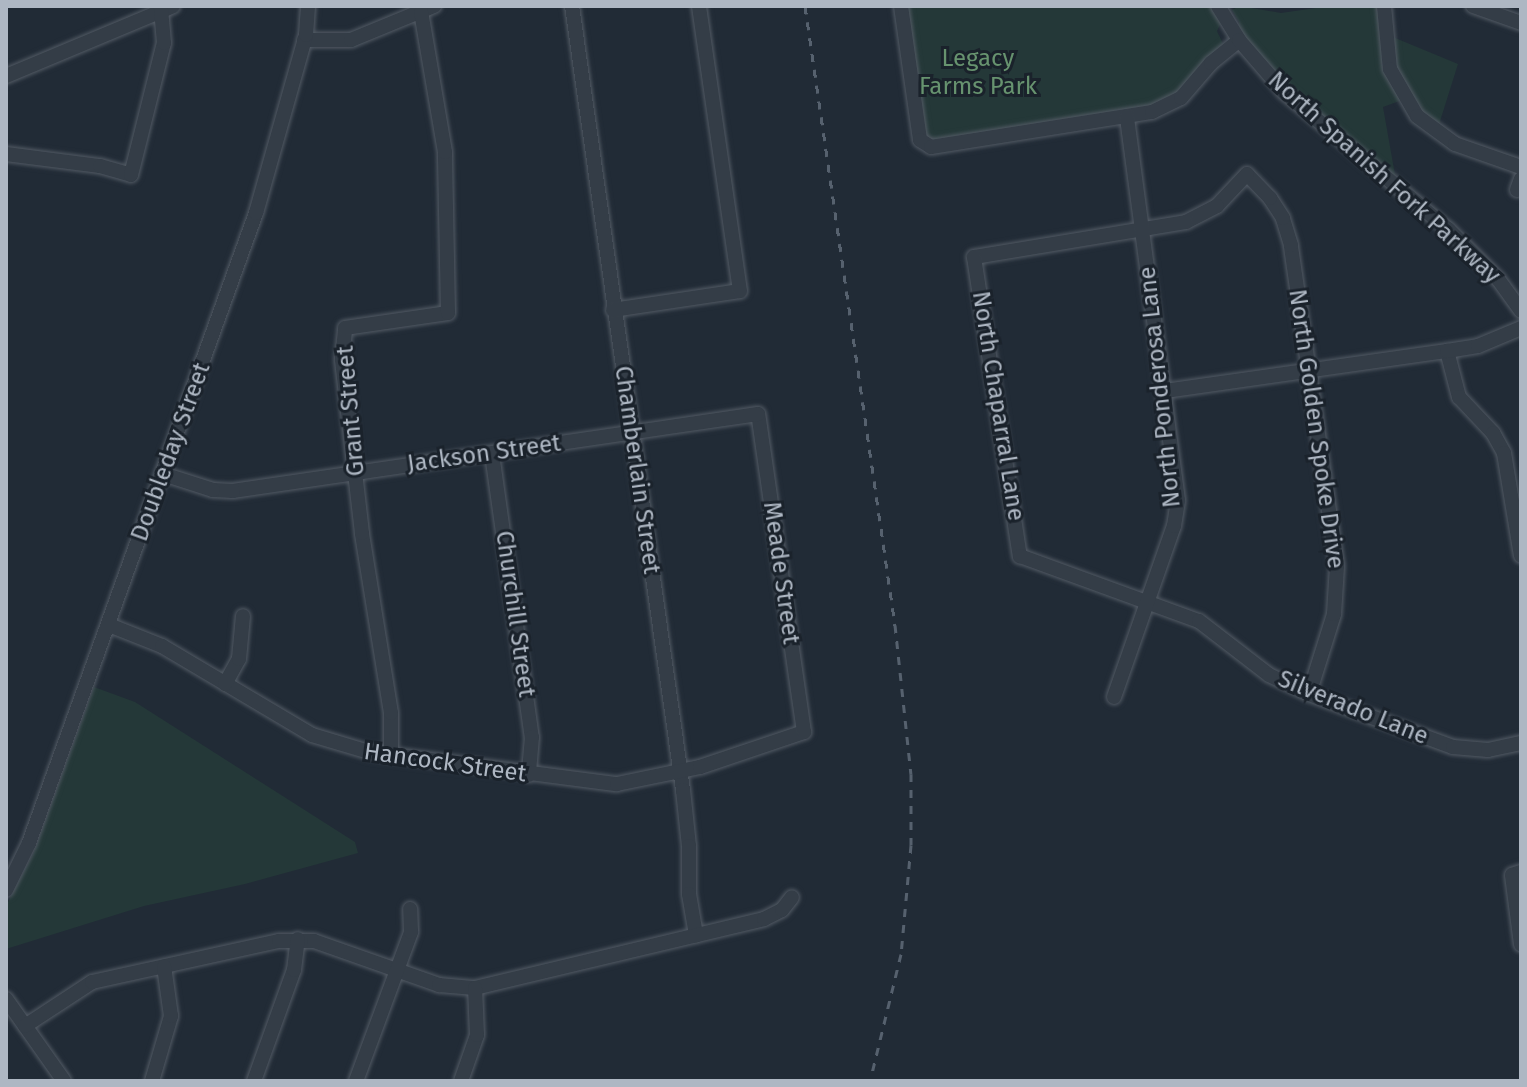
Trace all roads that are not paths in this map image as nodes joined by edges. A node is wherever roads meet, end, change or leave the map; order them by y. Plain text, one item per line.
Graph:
1 (308, 6) edge
2 (572, 6) edge
3 (699, 6) edge
4 (901, 6) edge
5 (1218, 6) edge
6 (1384, 6) edge
7 (1473, 6) edge
8 (166, 7) edge
9 (428, 9) edge
10 (1521, 23) edge
11 (304, 40) junction
12 (1239, 40) junction
13 (7, 74) edge
14 (1127, 116) junction
15 (6, 154) edge
16 (1521, 167) edge
17 (1142, 231) junction
18 (613, 310) junction
19 (1521, 311) edge
20 (1521, 328) edge
21 (1447, 351) junction
22 (1309, 372) junction
23 (1165, 391) junction
24 (758, 414) joint
25 (632, 432) junction
26 (492, 454) junction
27 (356, 472) junction
28 (163, 474) junction
29 (1020, 556) joint
30 (1521, 556) edge
31 (1148, 602) junction
32 (243, 616) dead end
33 (109, 625) junction
34 (225, 684) junction
35 (1309, 694) junction
36 (1114, 697) dead end
37 (804, 732) joint
38 (1521, 743) edge
39 (391, 755) junction
40 (681, 772) junction
41 (529, 775) junction
42 (1521, 872) edge
43 (6, 890) edge
44 (792, 897) dead end
45 (410, 909) dead end
46 (696, 935) junction
47 (298, 939) junction
48 (1521, 944) edge
49 (164, 966) junction
50 (397, 971) junction
51 (475, 988) junction
52 (6, 999) edge
53 (25, 1026) junction
54 (64, 1081) edge
55 (152, 1081) edge
56 (254, 1081) edge
57 (356, 1081) edge
58 (461, 1081) edge

1 - 11 street, Doubleday Street
2 - 18 street, Chamberlain Street
3 - 18 street
4 - 14 street
5 - 12 street, North Spanish Fork Parkway
6 - 16 street
7 - 10 street
8 - 13 street
8 - 15 street
9 - 11 street
9 - 27 street, Grant Street
11 - 28 street, Doubleday Street
12 - 14 street
12 - 19 street, North Spanish Fork Parkway
14 - 17 street, North Ponderosa Lane
17 - 22 street, North Golden Spoke Drive
17 - 23 street, North Ponderosa Lane
17 - 29 street, North Chaparral Lane
18 - 25 street, Chamberlain Street
20 - 21 street
21 - 22 street
21 - 30 street
22 - 23 street
22 - 35 street, North Golden Spoke Drive
23 - 31 street, North Ponderosa Lane
24 - 25 street, Jackson Street
24 - 37 street, Meade Street
25 - 26 street, Jackson Street
25 - 40 street, Chamberlain Street
26 - 27 street, Jackson Street
26 - 41 street, Churchill Street
27 - 28 street, Jackson Street
27 - 39 street, Grant Street
28 - 33 street, Doubleday Street
29 - 31 street, Silverado Lane
31 - 35 street, Silverado Lane
31 - 36 street, North Ponderosa Lane
32 - 34 street
33 - 34 street, Hancock Street
33 - 43 street, Doubleday Street
34 - 39 street, Hancock Street
35 - 38 street, Silverado Lane
37 - 40 street, Hancock Street
39 - 41 street, Hancock Street
40 - 41 street, Hancock Street
40 - 46 street, Chamberlain Street
42 - 48 street
44 - 46 street
45 - 50 street
46 - 51 street
47 - 49 street
47 - 50 street
47 - 56 street
49 - 53 street
49 - 55 street
50 - 51 street
50 - 57 street
51 - 58 street
52 - 53 street
53 - 54 street

